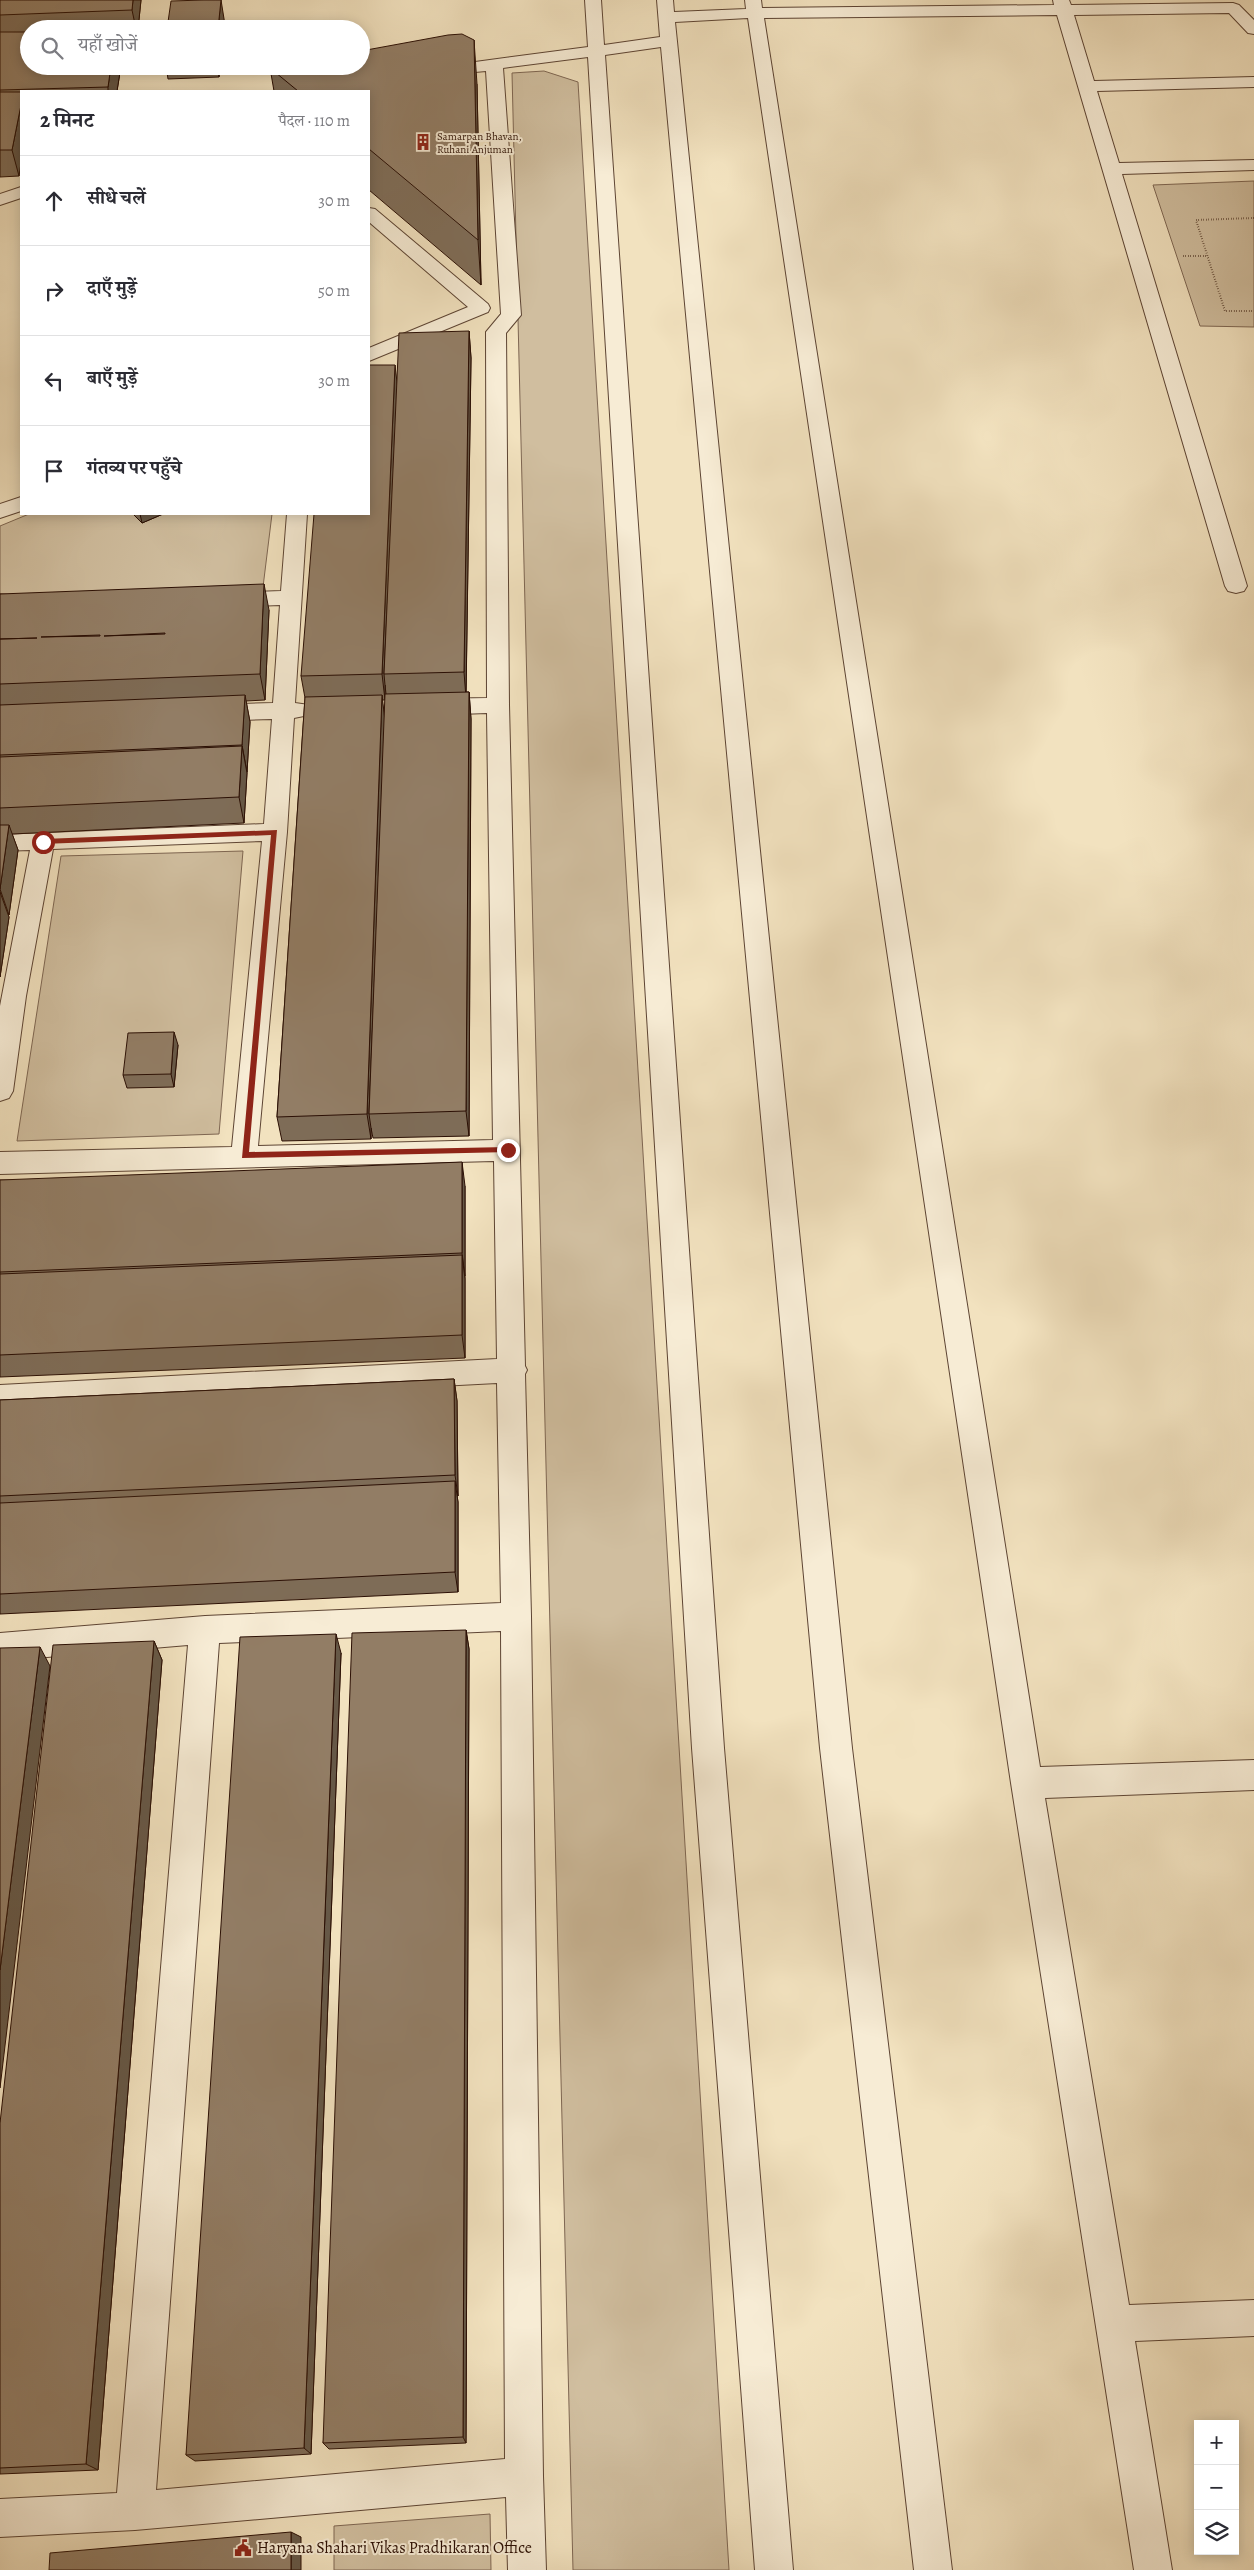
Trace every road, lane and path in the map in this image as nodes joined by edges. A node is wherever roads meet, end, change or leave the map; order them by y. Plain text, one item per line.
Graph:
1 (594, 0) edge
2 (1062, 5) edge
3 (755, 7) edge
4 (667, 19) edge
5 (1254, 28) edge
6 (597, 49) junction
7 (494, 65) junction
8 (456, 70) edge
9 (1254, 82) edge
10 (1086, 86) junction
11 (1254, 165) edge
12 (1111, 168) junction
13 (20, 192) edge
14 (0, 200) edge
15 (370, 214) edge
16 (1254, 218) edge
17 (1254, 311) edge
18 (370, 355) edge
19 (20, 503) edge
20 (0, 512) edge
21 (298, 515) edge
22 (1236, 586) dead end
23 (292, 598) junction
24 (205, 600) edge
25 (498, 705) junction
26 (410, 707) edge
27 (322, 710) edge
28 (284, 711) junction
29 (196, 714) edge
30 (274, 832) junction
31 (43, 842) junction
32 (0, 843) edge
33 (7, 996) edge
34 (0, 1091) edge
35 (508, 1150) junction
36 (244, 1156) junction
37 (0, 1163) edge
38 (513, 1370) junction
39 (0, 1398) edge
40 (516, 1616) junction
41 (205, 1630) junction
42 (0, 1647) edge
43 (1254, 1775) edge
44 (1027, 1783) junction
45 (1254, 2318) edge
46 (1113, 2324) junction
47 (524, 2476) junction
48 (135, 2511) junction
49 (0, 2518) edge
50 (527, 2570) edge
51 (774, 2570) edge
52 (933, 2570) edge
53 (1153, 2570) edge

1 - 6 street
2 - 3 street
2 - 5 street
2 - 10 street
3 - 4 street
3 - 44 street
4 - 6 street
4 - 52 street
6 - 7 street
6 - 51 street
7 - 8 street
7 - 25 street
9 - 10 street
10 - 12 street
11 - 12 street
12 - 22 street
13 - 14 street
15 - 18 street
16 - 17 path
19 - 20 street
21 - 23 street
23 - 24 street
23 - 28 street
25 - 26 street
25 - 35 street
27 - 28 street
28 - 29 street
28 - 30 street
30 - 31 street
30 - 36 street
31 - 32 street
31 - 33 street
33 - 34 street
35 - 36 street
35 - 38 street
36 - 37 street
38 - 39 street
38 - 40 street
40 - 41 street
40 - 47 street
41 - 42 street
41 - 48 street
43 - 44 street
44 - 46 street
45 - 46 street
46 - 53 street
47 - 48 street
47 - 50 street
48 - 49 street

